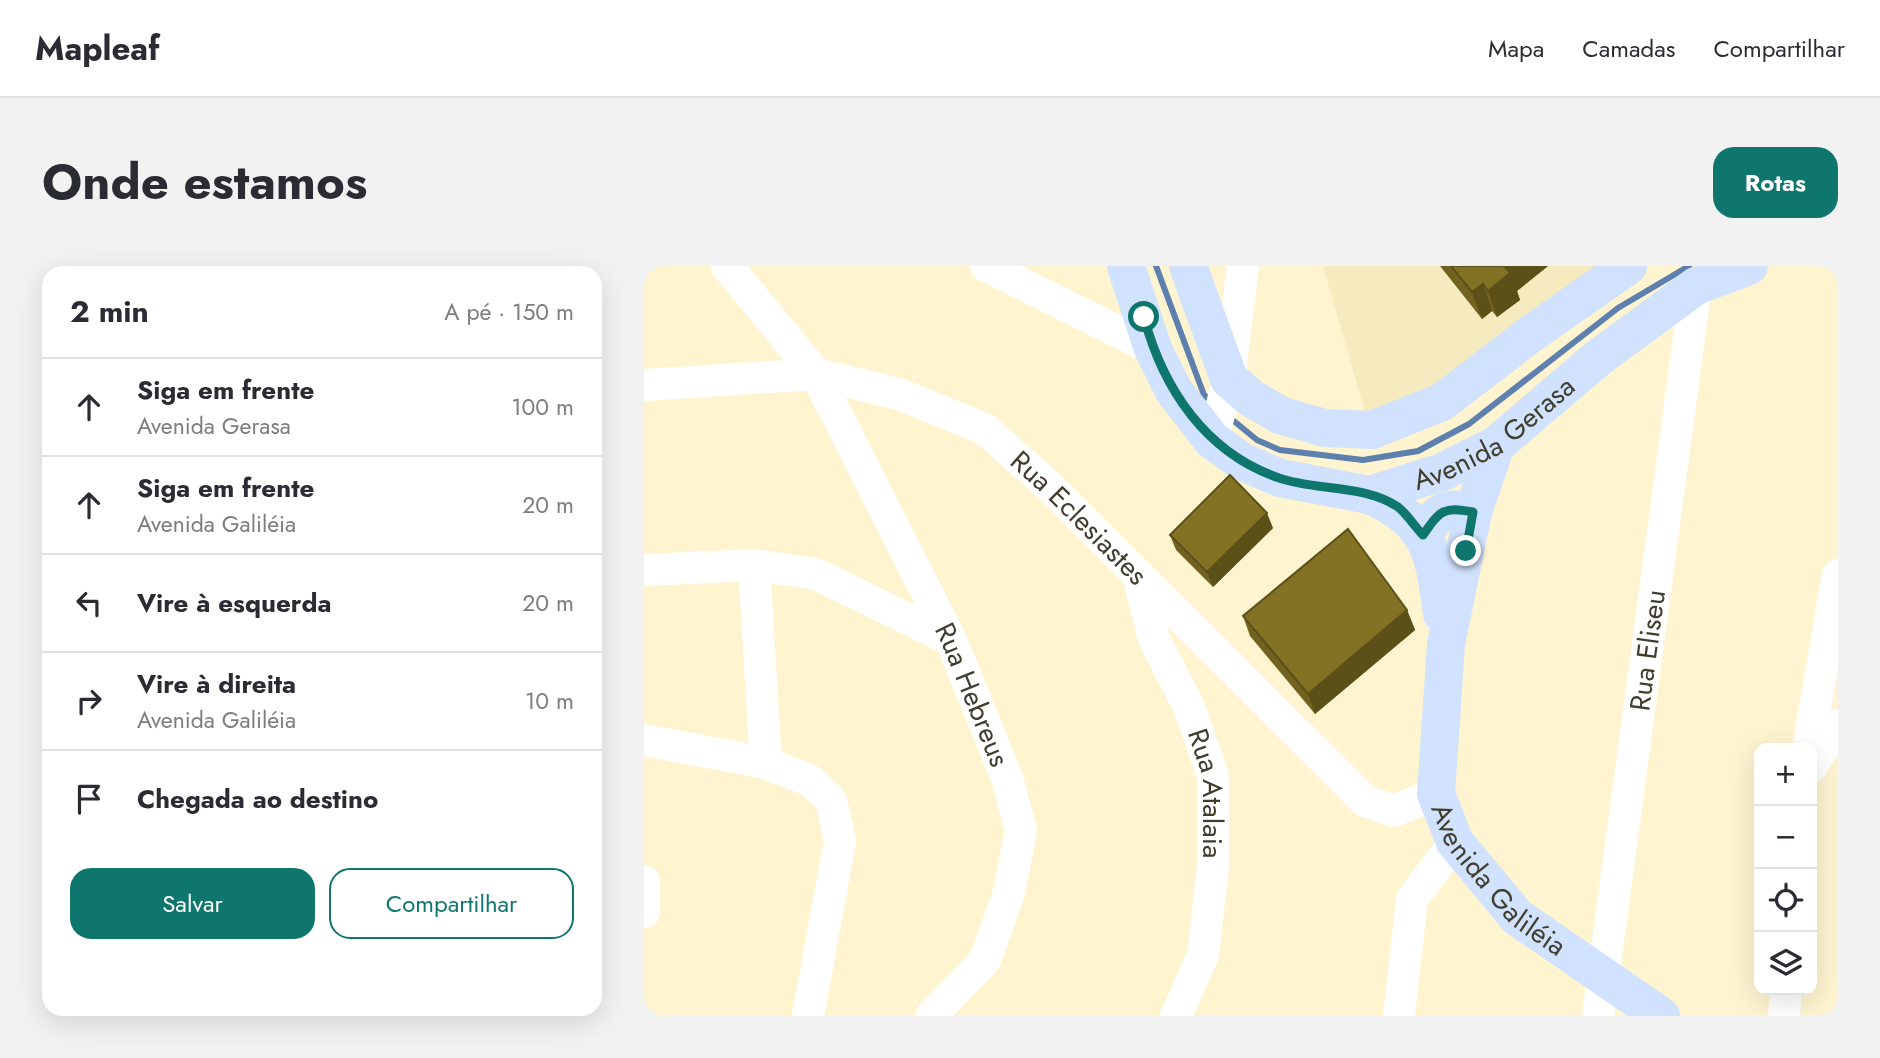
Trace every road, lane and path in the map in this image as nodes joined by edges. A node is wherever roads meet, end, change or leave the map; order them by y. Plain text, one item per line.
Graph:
1 (986, 266) edge
2 (1126, 266) edge
3 (1188, 266) edge
4 (1243, 266) edge
5 (1749, 266) edge
6 (741, 271) edge
7 (1613, 276) edge
8 (1696, 286) junction
9 (1153, 349) junction
10 (816, 374) junction
11 (644, 385) edge
12 (1220, 412) junction
13 (1496, 444) junction
14 (1369, 495) junction
15 (1473, 512) junction
16 (1423, 535) junction
17 (754, 565) junction
18 (644, 570) edge
19 (1838, 575) edge
20 (1139, 578) junction
21 (951, 640) junction
22 (1446, 643) junction
23 (1838, 725) edge
24 (644, 740) edge
25 (1809, 743) edge
26 (1817, 758) edge
27 (766, 762) junction
28 (1436, 794) junction
29 (1455, 842) junction
30 (644, 881) edge
31 (644, 912) edge
32 (1605, 977) junction
33 (1786, 995) edge
34 (808, 1016) edge
35 (931, 1016) edge
36 (1176, 1016) edge
37 (1399, 1016) edge
38 (1598, 1016) edge
39 (1661, 1016) edge
40 (1784, 1016) edge

1 - 9 street
2 - 9 main road, Avenida Gerasa
3 - 12 main road
4 - 12 street
5 - 8 main road, Avenida Gerasa
6 - 10 street, Rua Hebreus
7 - 12 main road, Avenida Gerasa
8 - 13 main road, Avenida Gerasa
8 - 32 street, Rua Eliseu
9 - 12 main road, Avenida Gerasa
10 - 11 street, Rua Eclesiastes
10 - 20 street, Rua Eclesiastes
10 - 21 street, Rua Hebreus
12 - 14 main road, Avenida Gerasa
13 - 14 main road, Avenida Gerasa
13 - 15 main road, Avenida Galiléia
14 - 16 main road, Avenida Galiléia
15 - 16 main road
15 - 22 main road, Avenida Galiléia
16 - 22 main road, Avenida Galiléia
17 - 18 street
17 - 21 street
17 - 27 street
19 - 25 street
20 - 28 street, Rua Eclesiastes
20 - 36 street, Rua Atalaia
21 - 35 street, Rua Hebreus
22 - 28 main road, Avenida Galiléia
23 - 26 street
24 - 27 street
27 - 34 street
28 - 29 main road, Avenida Galiléia
29 - 32 main road, Avenida Galiléia
29 - 37 street
30 - 31 street
32 - 38 street, Rua Eliseu
32 - 39 main road, Avenida Galiléia
33 - 40 street

